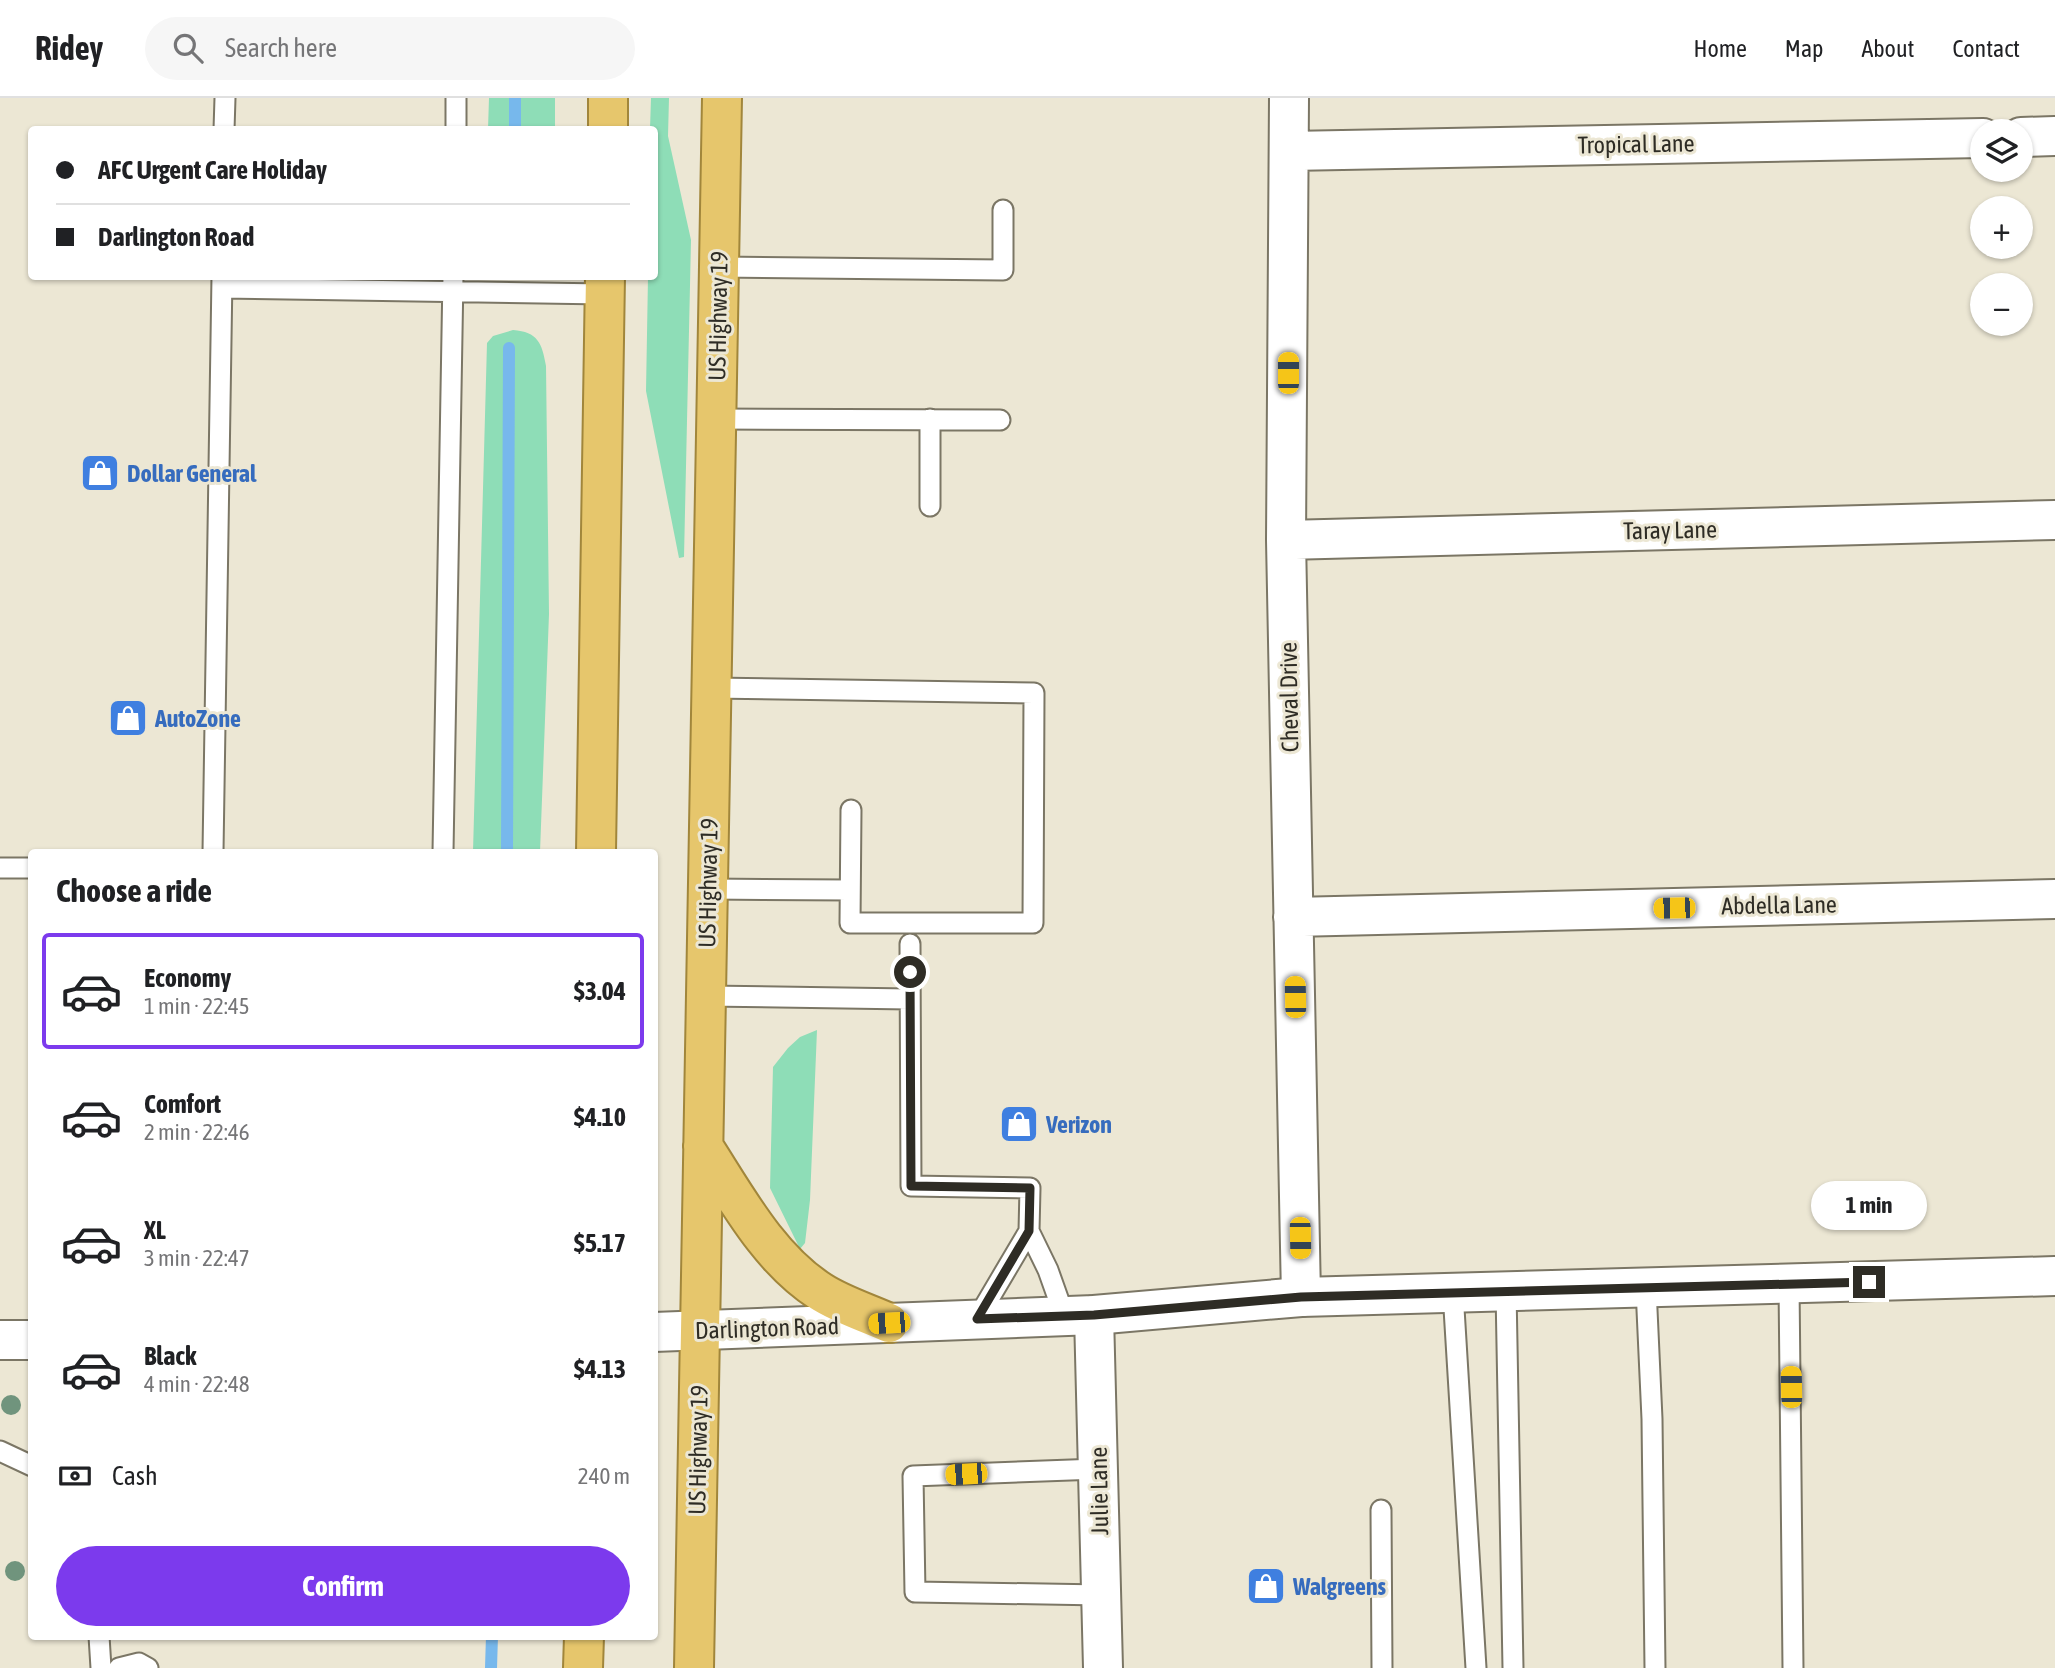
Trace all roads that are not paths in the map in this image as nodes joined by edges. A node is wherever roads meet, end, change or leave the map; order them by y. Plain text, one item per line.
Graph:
1 (225, 98) edge
2 (456, 98) edge
3 (608, 98) edge
4 (722, 98) edge
5 (1289, 98) edge
6 (224, 126) edge
7 (456, 126) edge
8 (608, 126) edge
9 (2055, 136) edge
10 (2033, 137) edge
11 (1970, 138) edge
12 (1290, 151) junction
13 (1003, 210) dead end
14 (719, 267) junction
15 (222, 282) edge
16 (453, 284) edge
17 (605, 285) edge
18 (716, 419) junction
19 (930, 419) junction
20 (1000, 420) dead end
21 (930, 506) dead end
22 (2055, 520) edge
23 (1286, 540) junction
24 (712, 688) junction
25 (851, 810) dead end
26 (213, 849) edge
27 (443, 849) edge
28 (596, 849) edge
29 (0, 868) edge
30 (28, 868) edge
31 (709, 889) junction
32 (850, 890) junction
33 (2055, 899) edge
34 (1293, 917) junction
35 (910, 944) dead end
36 (706, 996) junction
37 (909, 999) junction
38 (703, 1146) junction
39 (1029, 1231) junction
40 (2055, 1276) edge
41 (1789, 1284) junction
42 (1646, 1288) junction
43 (1506, 1291) junction
44 (1453, 1292) junction
45 (1301, 1297) junction
46 (1079, 1315) junction
47 (977, 1319) junction
48 (889, 1323) junction
49 (701, 1331) junction
50 (658, 1332) edge
51 (0, 1340) edge
52 (28, 1340) edge
53 (0, 1451) edge
54 (28, 1464) edge
55 (1098, 1469) junction
56 (1381, 1510) dead end
57 (1102, 1595) junction
58 (99, 1640) edge
59 (584, 1640) edge
60 (101, 1668) edge
61 (120, 1668) edge
62 (148, 1668) edge
63 (583, 1668) edge
64 (694, 1668) edge
65 (1103, 1668) edge
66 (1382, 1668) edge
67 (1476, 1668) edge
68 (1513, 1668) edge
69 (1655, 1668) edge
70 (1793, 1668) edge

1 - 6 lane
2 - 7 lane
3 - 8 highway
4 - 14 highway, US Highway 19
5 - 12 street, Cheval Drive
9 - 10 street
11 - 12 street, Tropical Lane
12 - 23 street, Cheval Drive
13 - 14 lane
14 - 18 highway, US Highway 19
15 - 16 lane
15 - 26 lane
16 - 17 lane
16 - 27 lane
17 - 28 highway
18 - 19 lane
18 - 24 highway, US Highway 19
19 - 20 lane
19 - 21 lane
22 - 23 street, Taray Lane
23 - 34 street, Cheval Drive
24 - 31 highway, US Highway 19
24 - 32 lane
25 - 32 lane
29 - 30 lane
31 - 32 lane
31 - 36 highway, US Highway 19
33 - 34 street, Abdella Lane
34 - 45 street, Cheval Drive
35 - 37 lane
36 - 37 lane
36 - 38 highway, US Highway 19
37 - 39 lane
38 - 48 highway
38 - 49 highway, US Highway 19
39 - 46 lane
39 - 47 lane
40 - 41 street, Darlington Road
41 - 42 street, Darlington Road
41 - 70 lane
42 - 43 street, Darlington Road
42 - 69 lane
43 - 44 street, Darlington Road
43 - 68 lane
44 - 45 street, Darlington Road
44 - 67 lane
45 - 46 street, Darlington Road
46 - 47 street, Darlington Road
46 - 55 street, Julie Lane
47 - 48 street, Darlington Road
48 - 49 street, Darlington Road
49 - 50 street, Darlington Road
49 - 64 highway, US Highway 19
51 - 52 street
53 - 54 lane
55 - 57 street, Julie Lane
55 - 57 lane
56 - 66 lane
57 - 65 street, Julie Lane
58 - 60 lane
59 - 63 highway
61 - 62 lane

